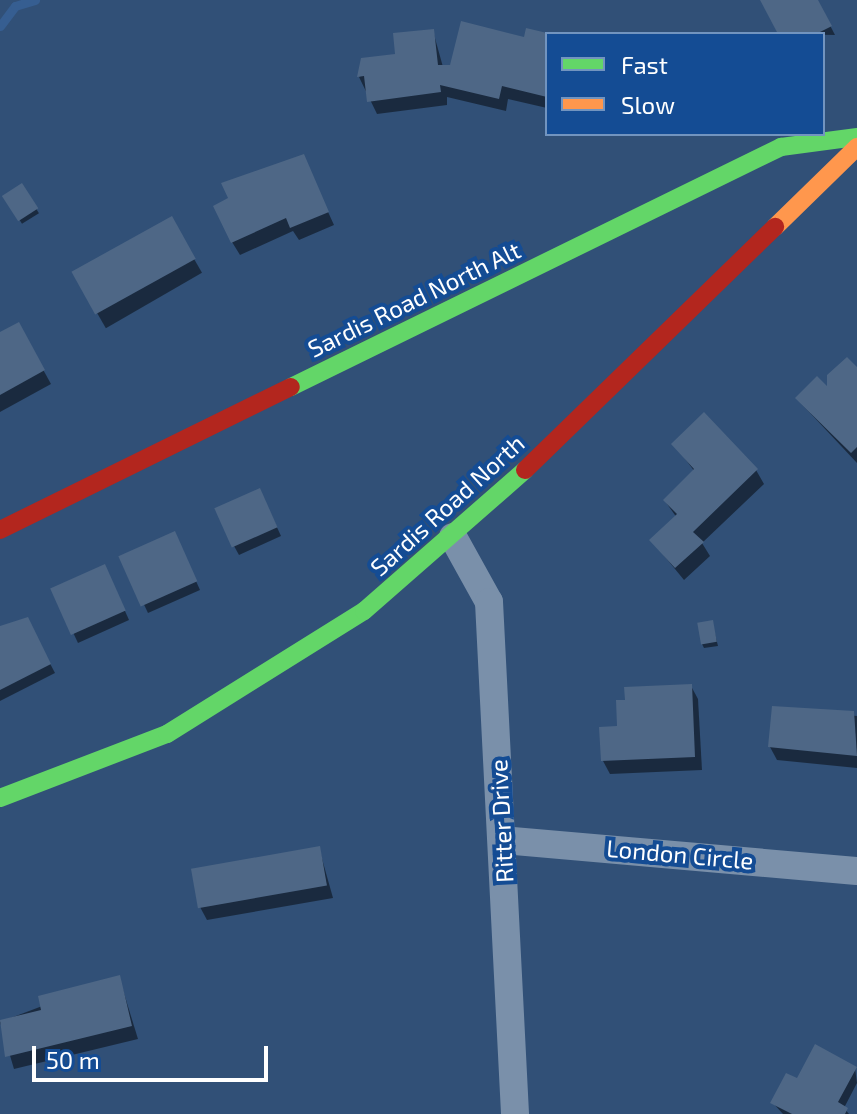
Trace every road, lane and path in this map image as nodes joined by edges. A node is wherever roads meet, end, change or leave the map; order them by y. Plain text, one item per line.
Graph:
1 (857, 137) edge
2 (857, 147) edge
3 (0, 530) edge
4 (453, 537) junction
5 (0, 798) edge
6 (502, 840) junction
7 (857, 871) edge
8 (515, 1114) edge

1 - 3 street, Sardis Road North Alt
2 - 4 street, Sardis Road North
4 - 5 street, Sardis Road North
4 - 6 street, Ritter Drive
6 - 7 street, London Circle
6 - 8 street, Ritter Drive

